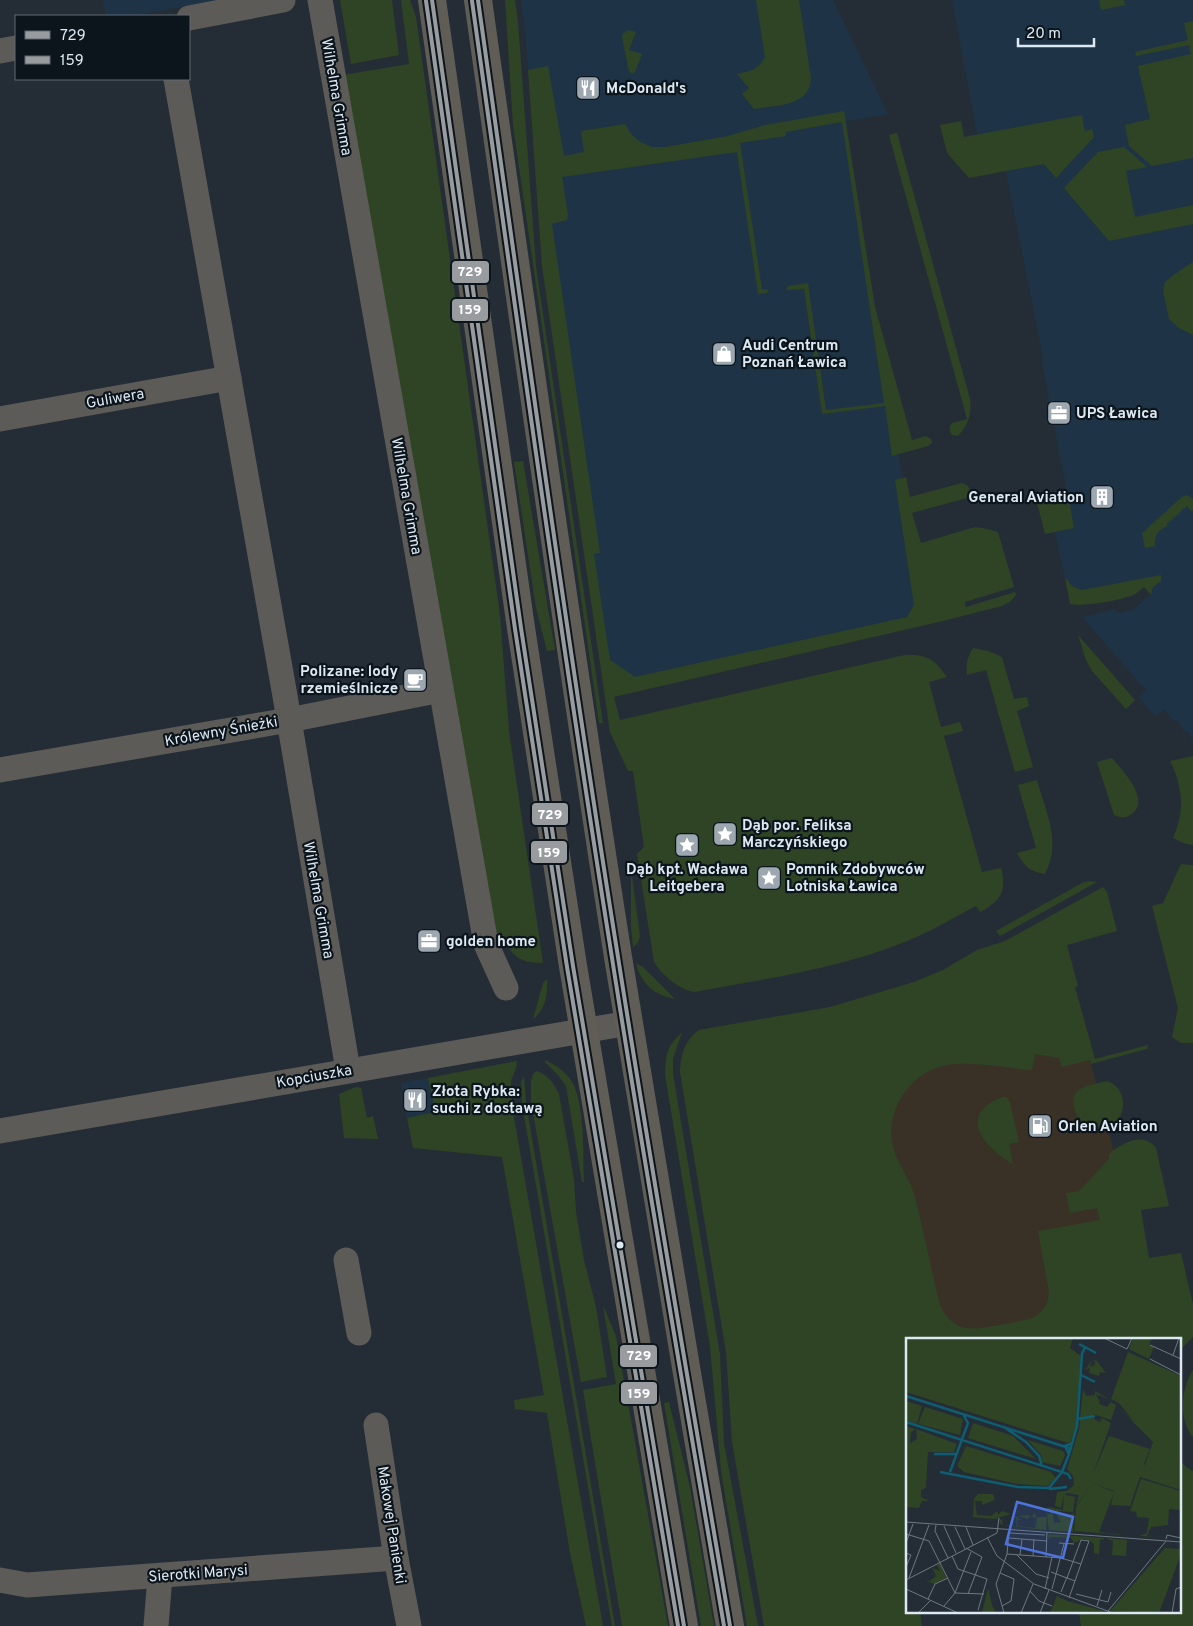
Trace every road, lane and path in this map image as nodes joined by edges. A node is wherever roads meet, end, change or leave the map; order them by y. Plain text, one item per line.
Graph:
1 (283, 0) edge
2 (320, 0) edge
3 (432, 0) edge
4 (478, 0) edge
5 (190, 18) edge
6 (15, 48) edge
7 (0, 51) edge
8 (176, 80) edge
9 (229, 378) junction
10 (0, 419) edge
11 (441, 690) junction
12 (288, 720) junction
13 (0, 770) edge
14 (506, 988) dead end
15 (629, 1023) junction
16 (583, 1030) junction
17 (348, 1070) junction
18 (0, 1131) edge
19 (346, 1260) dead end
20 (359, 1333) dead end
21 (376, 1425) dead end
22 (396, 1558) junction
23 (160, 1576) junction
24 (0, 1580) edge
25 (156, 1626) edge
26 (409, 1626) edge
27 (684, 1626) edge
28 (730, 1626) edge

1 - 5 street
2 - 11 street, Wilhelma Grimma
3 - 16 main road
4 - 15 main road
6 - 7 street
8 - 9 street, Wilhelma Grimma
9 - 10 street, Guliwera
9 - 12 street, Wilhelma Grimma
11 - 12 street, Królewny Śnieżki
11 - 14 street, Wilhelma Grimma
12 - 13 street, Królewny Śnieżki
12 - 17 street, Wilhelma Grimma
15 - 16 street, Kopciuszka
15 - 28 main road
16 - 17 street, Kopciuszka
16 - 27 main road
17 - 18 street, Kopciuszka
19 - 20 street
21 - 22 street, Makowej Panienki
22 - 23 street, Sierotki Marysi
22 - 26 street, Makowej Panienki
23 - 24 street, Sierotki Marysi
23 - 25 street

